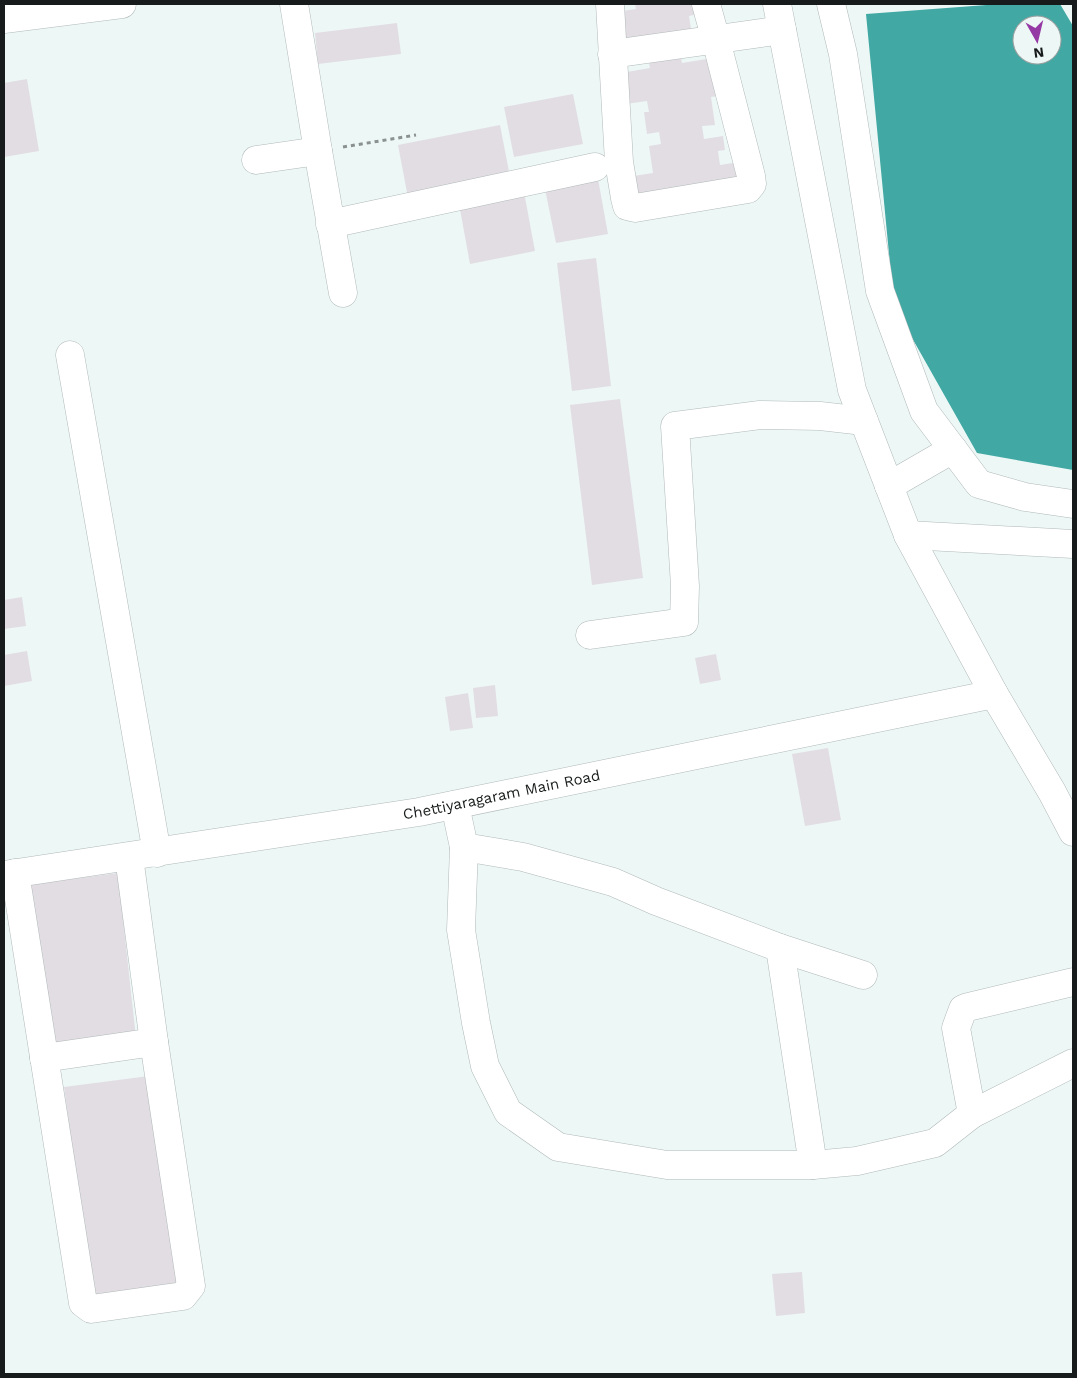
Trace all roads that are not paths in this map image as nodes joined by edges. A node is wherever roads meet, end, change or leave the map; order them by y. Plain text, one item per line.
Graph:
1 (122, 4) edge
2 (294, 4) edge
3 (610, 4) edge
4 (706, 4) edge
5 (831, 4) edge
6 (779, 17) edge
7 (4, 19) edge
8 (716, 40) junction
9 (612, 54) junction
10 (318, 151) junction
11 (256, 160) dead end
12 (595, 166) dead end
13 (330, 224) junction
14 (343, 293) dead end
15 (70, 355) dead end
16 (864, 421) junction
17 (952, 449) junction
18 (889, 486) junction
19 (1073, 504) edge
20 (908, 535) junction
21 (1073, 544) edge
22 (590, 636) dead end
23 (994, 694) junction
24 (1063, 789) edge
25 (455, 805) junction
26 (1073, 832) edge
27 (464, 847) junction
28 (157, 853) junction
29 (129, 857) junction
30 (10, 874) edge
31 (780, 948) junction
32 (863, 976) dead end
33 (1073, 982) edge
34 (154, 1042) junction
35 (44, 1058) junction
36 (1073, 1063) edge
37 (972, 1114) junction
38 (812, 1165) junction

1 - 7 street
2 - 10 street
3 - 9 street
4 - 8 street
5 - 17 street
6 - 8 street
6 - 16 street
8 - 9 street
8 - 9 street
10 - 11 street
10 - 13 street
12 - 13 street
13 - 14 street
15 - 28 street
16 - 18 street
16 - 22 street
17 - 18 street
17 - 19 street
18 - 20 street
20 - 21 street
20 - 23 street
23 - 24 street
23 - 25 street, Chettiyaragaram Main Road
24 - 26 street
25 - 27 street
25 - 28 street, Chettiyaragaram Main Road
27 - 31 street
27 - 38 street
28 - 29 street, Chettiyaragaram Main Road
29 - 30 street, Chettiyaragaram Main Road
29 - 34 street
30 - 35 street
31 - 32 street
31 - 38 street
33 - 37 street
34 - 35 street
34 - 35 street
36 - 37 street
37 - 38 street

